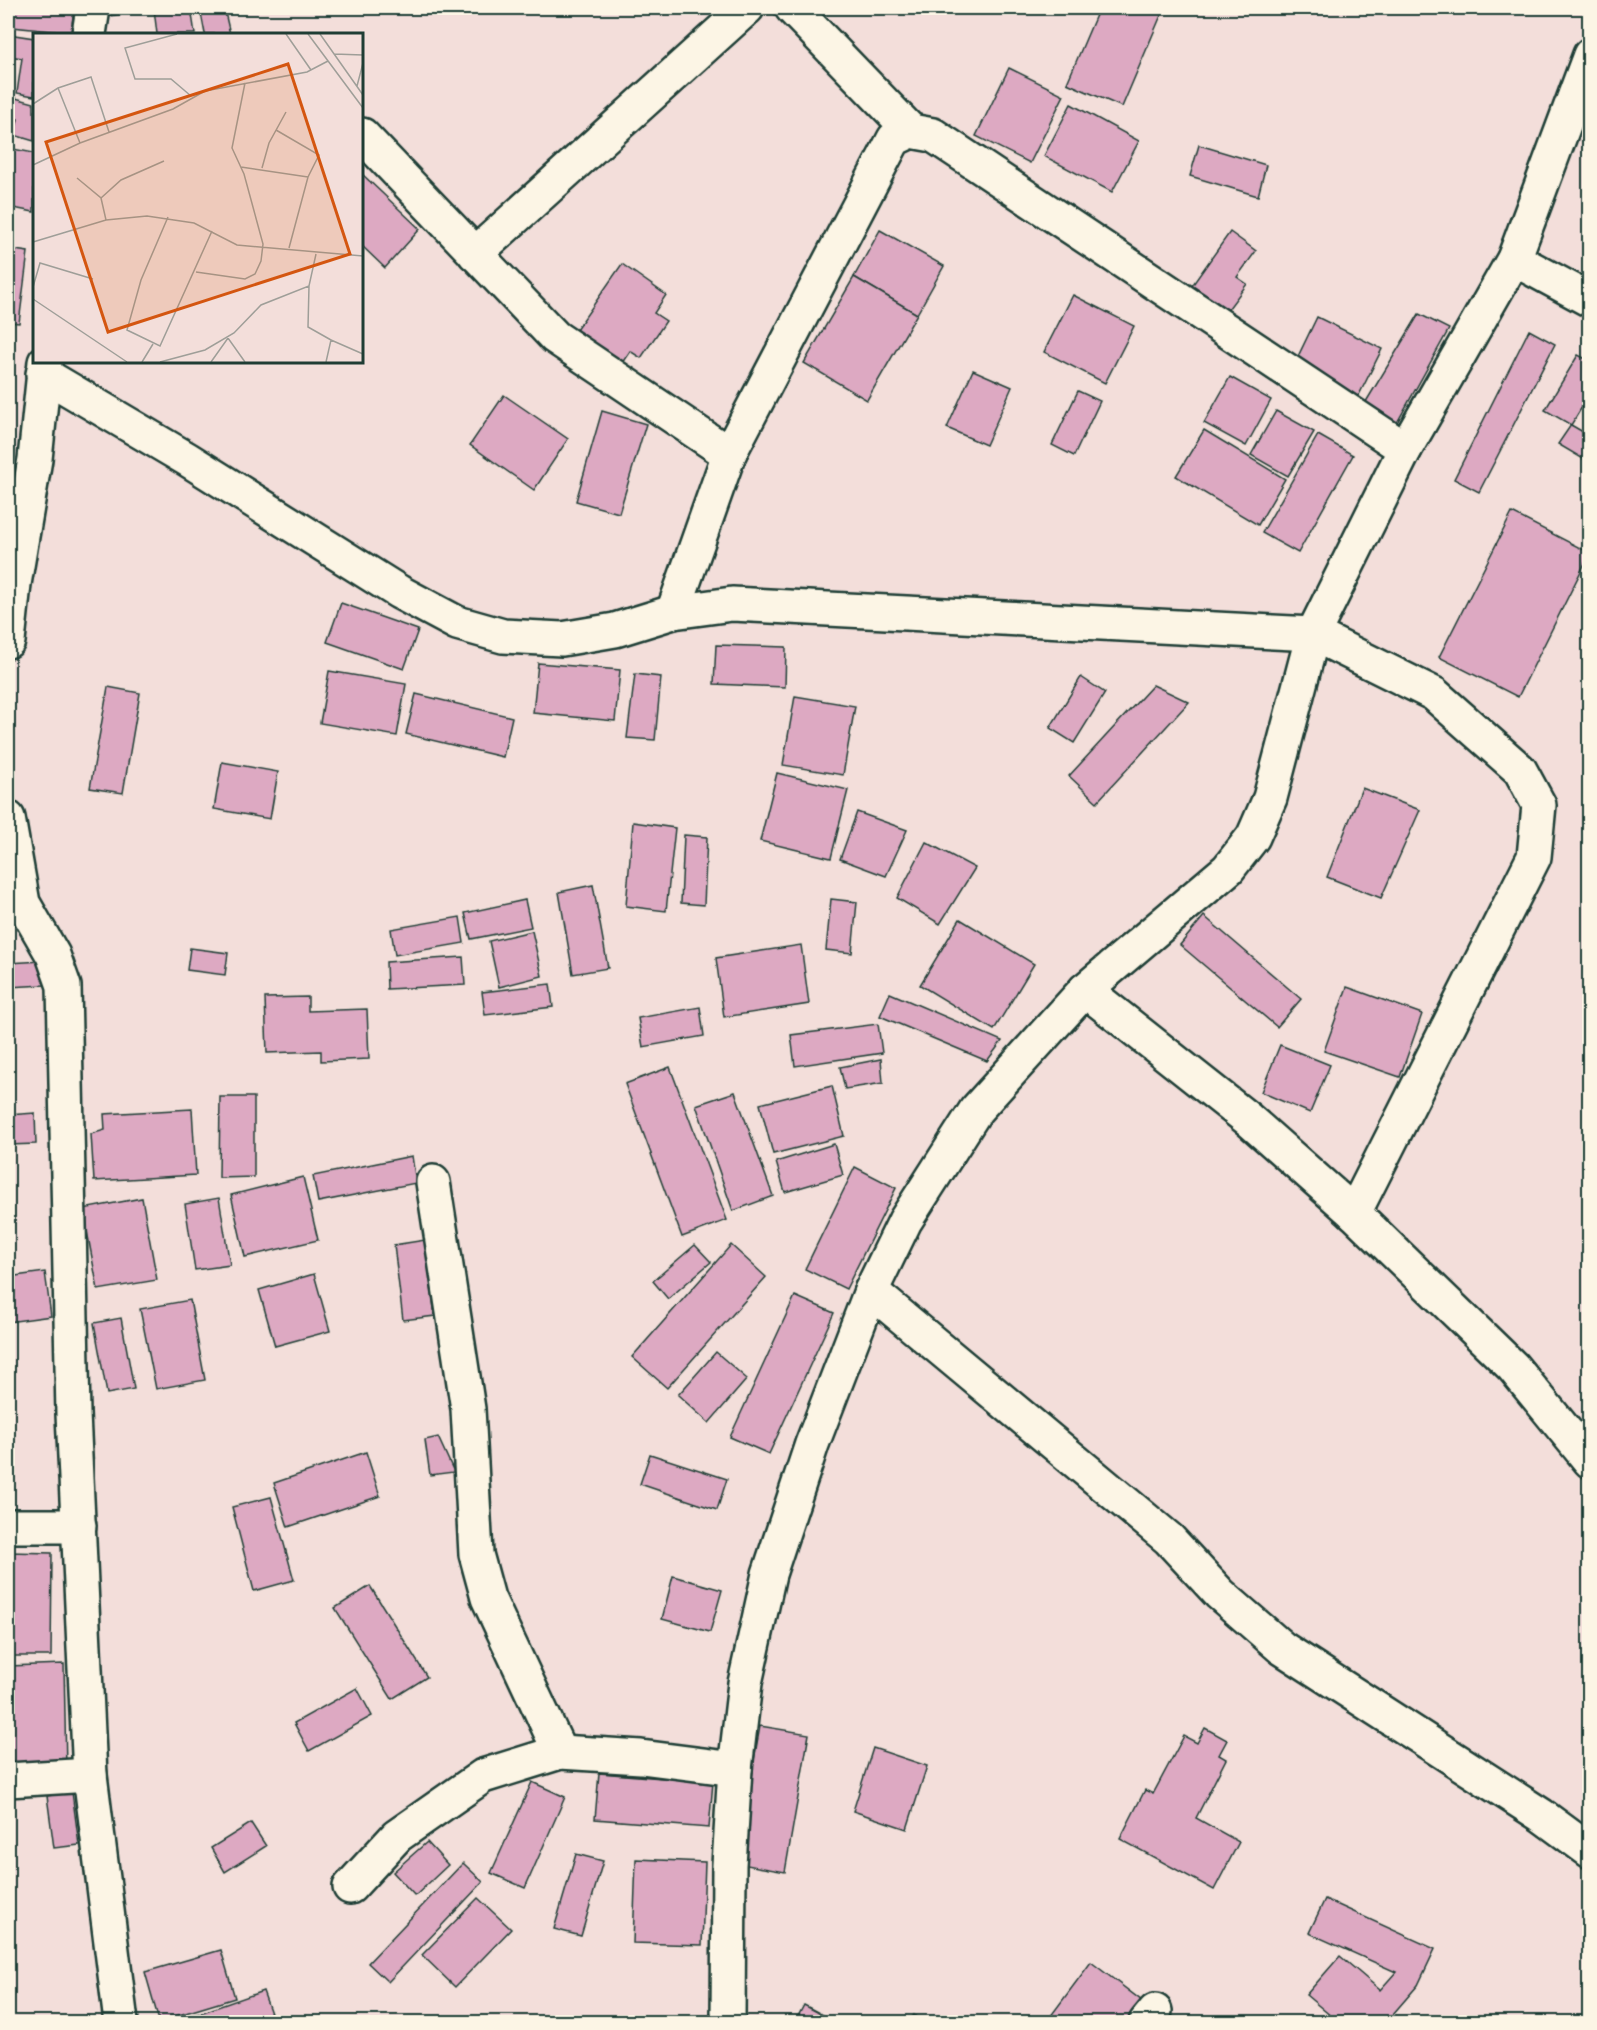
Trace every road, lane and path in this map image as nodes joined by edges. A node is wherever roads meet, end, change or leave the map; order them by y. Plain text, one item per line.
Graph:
1 (93, 8) edge
2 (747, 8) edge
3 (792, 8) edge
4 (89, 33) edge
5 (1590, 55) edge
6 (911, 131) junction
7 (363, 136) edge
8 (475, 254) junction
9 (1514, 259) junction
10 (1590, 300) edge
11 (44, 368) edge
12 (1405, 449) junction
13 (729, 454) junction
14 (673, 612) junction
15 (1313, 634) junction
16 (8, 641) edge
17 (8, 818) edge
18 (1085, 990) junction
19 (433, 1182) dead end
20 (1354, 1213) junction
21 (871, 1291) junction
22 (1590, 1461) edge
23 (8, 1526) edge
24 (79, 1526) junction
25 (560, 1752) junction
26 (735, 1769) junction
27 (90, 1774) junction
28 (8, 1780) edge
29 (1590, 1851) edge
30 (350, 1887) dead end
31 (121, 2022) edge
32 (728, 2022) edge

1 - 4 street
2 - 8 street
3 - 6 street
5 - 9 street
6 - 12 street
6 - 13 street
7 - 8 street
8 - 13 street
9 - 10 street
9 - 12 street
11 - 14 street
11 - 16 street
12 - 15 street
13 - 14 street
14 - 15 street
15 - 18 street
15 - 20 street
17 - 24 street
18 - 20 street
18 - 21 street
19 - 25 street
20 - 22 street
21 - 26 street
21 - 29 street
23 - 24 street
24 - 27 street
25 - 26 street
25 - 30 street
26 - 32 street
27 - 28 street
27 - 31 street

